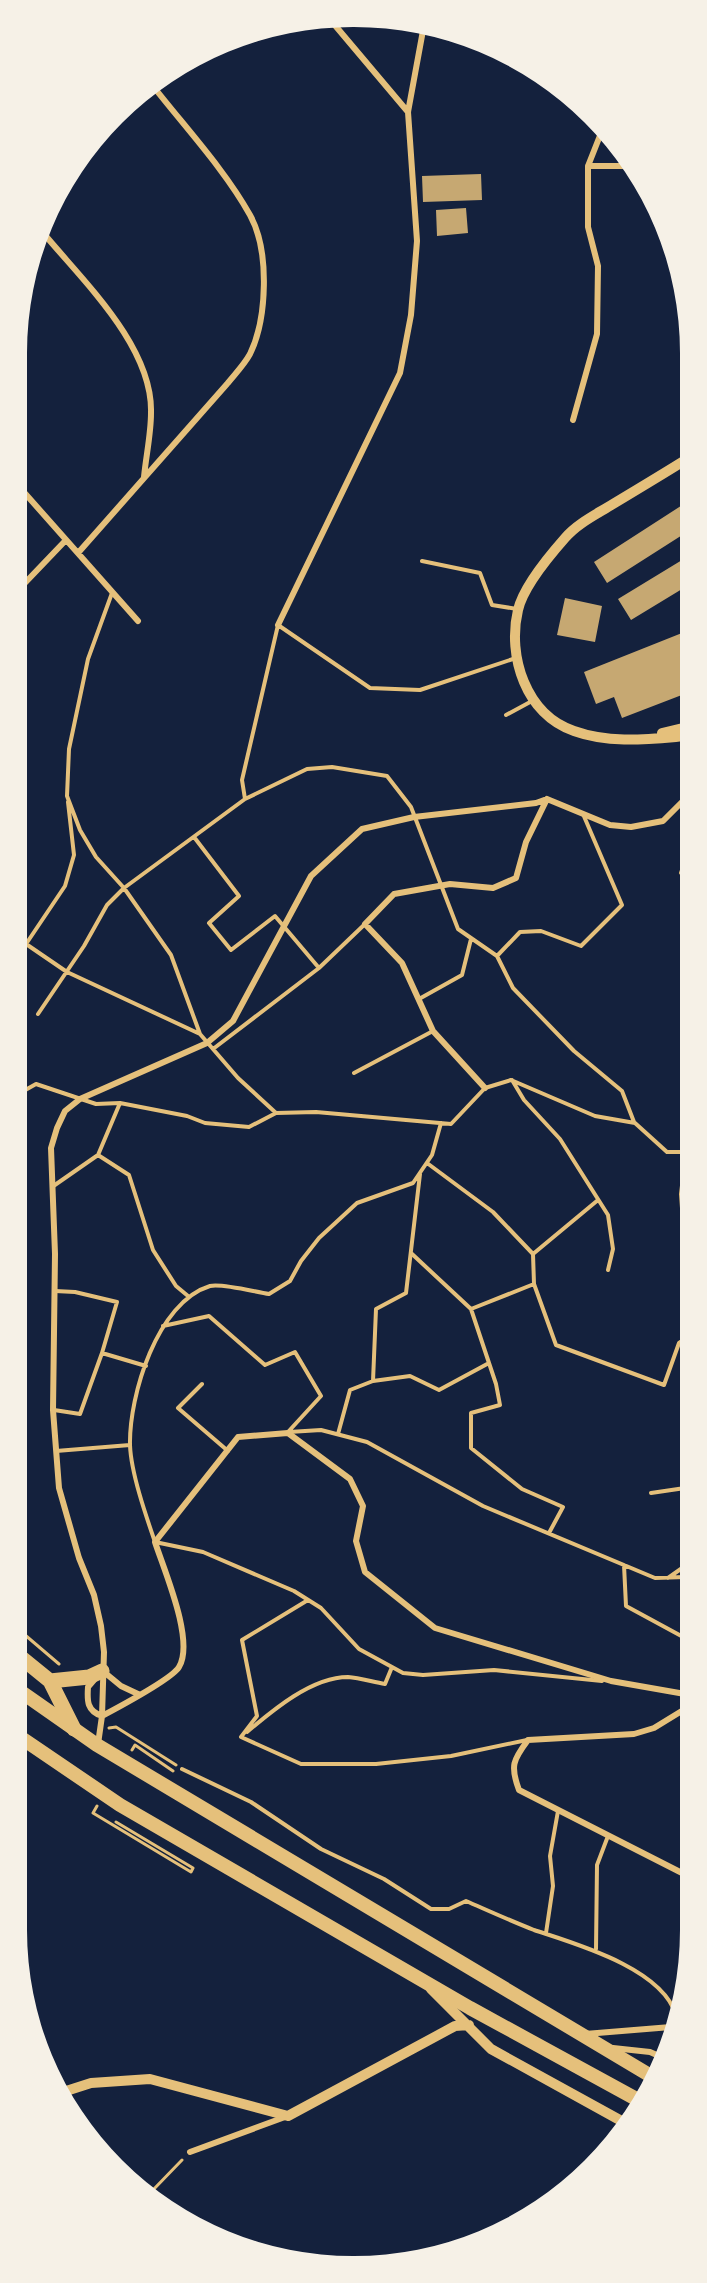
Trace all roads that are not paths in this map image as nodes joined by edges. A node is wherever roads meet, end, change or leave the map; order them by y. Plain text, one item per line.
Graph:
1 (337, 28) edge
2 (422, 34) edge
3 (158, 92) edge
4 (408, 112) junction
5 (599, 138) edge
6 (588, 166) junction
7 (621, 166) edge
8 (48, 239) edge
9 (573, 420) dead end
10 (680, 463) edge
11 (144, 477) junction
12 (27, 496) edge
13 (66, 540) junction
14 (78, 553) junction
15 (422, 561) dead end
16 (27, 581) edge
17 (112, 592) junction
18 (518, 609) junction
19 (138, 621) dead end
20 (278, 625) junction
21 (516, 658) junction
22 (532, 700) junction
23 (506, 715) dead end
24 (680, 730) edge
25 (680, 737) edge
26 (627, 741) junction
27 (67, 796) junction
28 (245, 799) junction
29 (547, 799) junction
30 (680, 804) edge
31 (582, 813) junction
32 (414, 817) junction
33 (194, 837) junction
34 (440, 887) junction
35 (124, 888) junction
36 (365, 924) junction
37 (285, 927) junction
38 (471, 939) junction
39 (27, 943) edge
40 (27, 945) edge
41 (496, 956) junction
42 (319, 968) junction
43 (67, 972) junction
44 (418, 999) junction
45 (38, 1014) dead end
46 (433, 1031) junction
47 (200, 1034) junction
48 (207, 1043) junction
49 (213, 1050) junction
50 (354, 1073) dead end
51 (511, 1080) junction
52 (485, 1088) junction
53 (27, 1089) edge
54 (80, 1099) junction
55 (120, 1103) junction
56 (276, 1113) junction
57 (441, 1123) junction
58 (634, 1123) junction
59 (680, 1152) edge
60 (98, 1155) junction
61 (427, 1163) junction
62 (420, 1173) junction
63 (52, 1188) junction
64 (598, 1200) junction
65 (411, 1252) junction
66 (533, 1254) junction
67 (608, 1270) dead end
68 (534, 1284) junction
69 (54, 1291) junction
70 (188, 1296) junction
71 (471, 1309) junction
72 (162, 1326) junction
73 (680, 1342) edge
74 (102, 1353) junction
75 (489, 1363) junction
76 (146, 1366) junction
77 (373, 1381) junction
78 (202, 1384) dead end
79 (53, 1410) junction
80 (288, 1432) junction
81 (338, 1434) junction
82 (130, 1445) junction
83 (56, 1451) junction
84 (229, 1452) junction
85 (680, 1489) edge
86 (651, 1493) dead end
87 (549, 1533) junction
88 (155, 1542) junction
89 (624, 1565) junction
90 (680, 1570) edge
91 (680, 1577) edge
92 (668, 1578) junction
93 (308, 1600) junction
94 (680, 1635) edge
95 (27, 1662) edge
96 (392, 1667) junction
97 (102, 1671) junction
98 (50, 1681) junction
99 (611, 1681) junction
100 (680, 1693) edge
101 (138, 1694) junction
102 (27, 1696) edge
103 (680, 1712) edge
104 (102, 1716) junction
105 (74, 1729) junction
106 (241, 1737) junction
107 (528, 1740) junction
108 (27, 1742) edge
109 (97, 1745) junction
110 (182, 1769) road end
111 (558, 1811) junction
112 (608, 1835) junction
113 (680, 1872) edge
114 (546, 1933) junction
115 (596, 1950) junction
116 (417, 1976) junction
117 (672, 2004) edge
118 (447, 2006) junction
119 (469, 2025) junction
120 (665, 2028) edge
121 (444, 2032) junction
122 (611, 2033) junction
123 (580, 2034) junction
124 (600, 2045) junction
125 (655, 2054) edge
126 (646, 2073) edge
127 (69, 2090) edge
128 (633, 2097) edge
129 (288, 2116) junction
130 (619, 2120) edge
131 (190, 2152) road end

1 - 4 street
2 - 4 street
3 - 11 street
4 - 20 street
5 - 6 street
6 - 7 street
6 - 9 street
8 - 11 street
10 - 18 street
11 - 14 street
12 - 13 street
13 - 14 street
13 - 16 street
14 - 17 street
15 - 18 lane
17 - 19 street
17 - 27 lane
18 - 21 street
20 - 21 lane
20 - 28 lane
21 - 22 street
22 - 23 lane
22 - 26 street
24 - 26 street
25 - 26 street
27 - 35 lane
27 - 39 lane
28 - 32 lane
28 - 33 lane
29 - 31 street
29 - 32 street
29 - 34 street
30 - 31 street
31 - 41 lane
32 - 34 lane
32 - 37 street
33 - 35 lane
33 - 37 lane
34 - 36 street
34 - 38 lane
35 - 43 lane
35 - 47 lane
36 - 42 lane
36 - 44 street
37 - 42 lane
37 - 48 street
38 - 41 lane
38 - 44 lane
40 - 43 lane
41 - 58 lane
42 - 49 lane
43 - 45 lane
43 - 47 lane
44 - 46 street
46 - 50 lane
46 - 52 street
47 - 48 lane
48 - 49 lane
48 - 54 street
49 - 56 lane
51 - 52 lane
51 - 58 lane
51 - 64 lane
52 - 57 lane
53 - 54 lane
54 - 55 lane
54 - 63 street
55 - 56 lane
55 - 60 lane
56 - 57 lane
57 - 61 lane
58 - 59 lane
60 - 63 lane
60 - 70 lane
61 - 62 lane
61 - 66 lane
62 - 65 lane
62 - 70 lane
63 - 69 street
64 - 66 lane
64 - 67 lane
65 - 71 lane
65 - 77 lane
66 - 68 lane
68 - 71 lane
68 - 73 lane
69 - 74 lane
69 - 79 street
70 - 72 lane
71 - 75 lane
72 - 76 lane
72 - 80 lane
74 - 76 lane
74 - 79 lane
75 - 77 lane
75 - 87 lane
76 - 82 lane
77 - 81 lane
78 - 84 lane
79 - 83 street
80 - 81 lane
80 - 84 street
80 - 99 street
81 - 87 lane
82 - 83 lane
82 - 88 lane
83 - 97 street
84 - 88 street
85 - 86 lane
87 - 89 lane
88 - 93 lane
88 - 101 street
89 - 92 lane
89 - 94 lane
90 - 92 lane
91 - 92 lane
93 - 96 lane
93 - 106 lane
95 - 98 highway
96 - 99 lane
96 - 106 lane
97 - 98 highway
97 - 101 street
97 - 104 street
97 - 104 street
98 - 105 highway
99 - 100 street
101 - 104 street
102 - 105 main road
103 - 107 street
104 - 109 street
105 - 109 main road
106 - 107 lane
107 - 111 street
108 - 116 main road
109 - 123 main road
110 - 114 lane
111 - 112 street
111 - 114 lane
112 - 113 street
112 - 115 lane
114 - 115 lane
115 - 117 lane
116 - 118 street
116 - 128 main road
118 - 119 street
118 - 121 street
119 - 121 street
119 - 130 street
120 - 122 street
121 - 129 street
122 - 123 street
122 - 124 street
123 - 124 main road
124 - 125 street
124 - 126 main road
127 - 129 street
129 - 131 street

